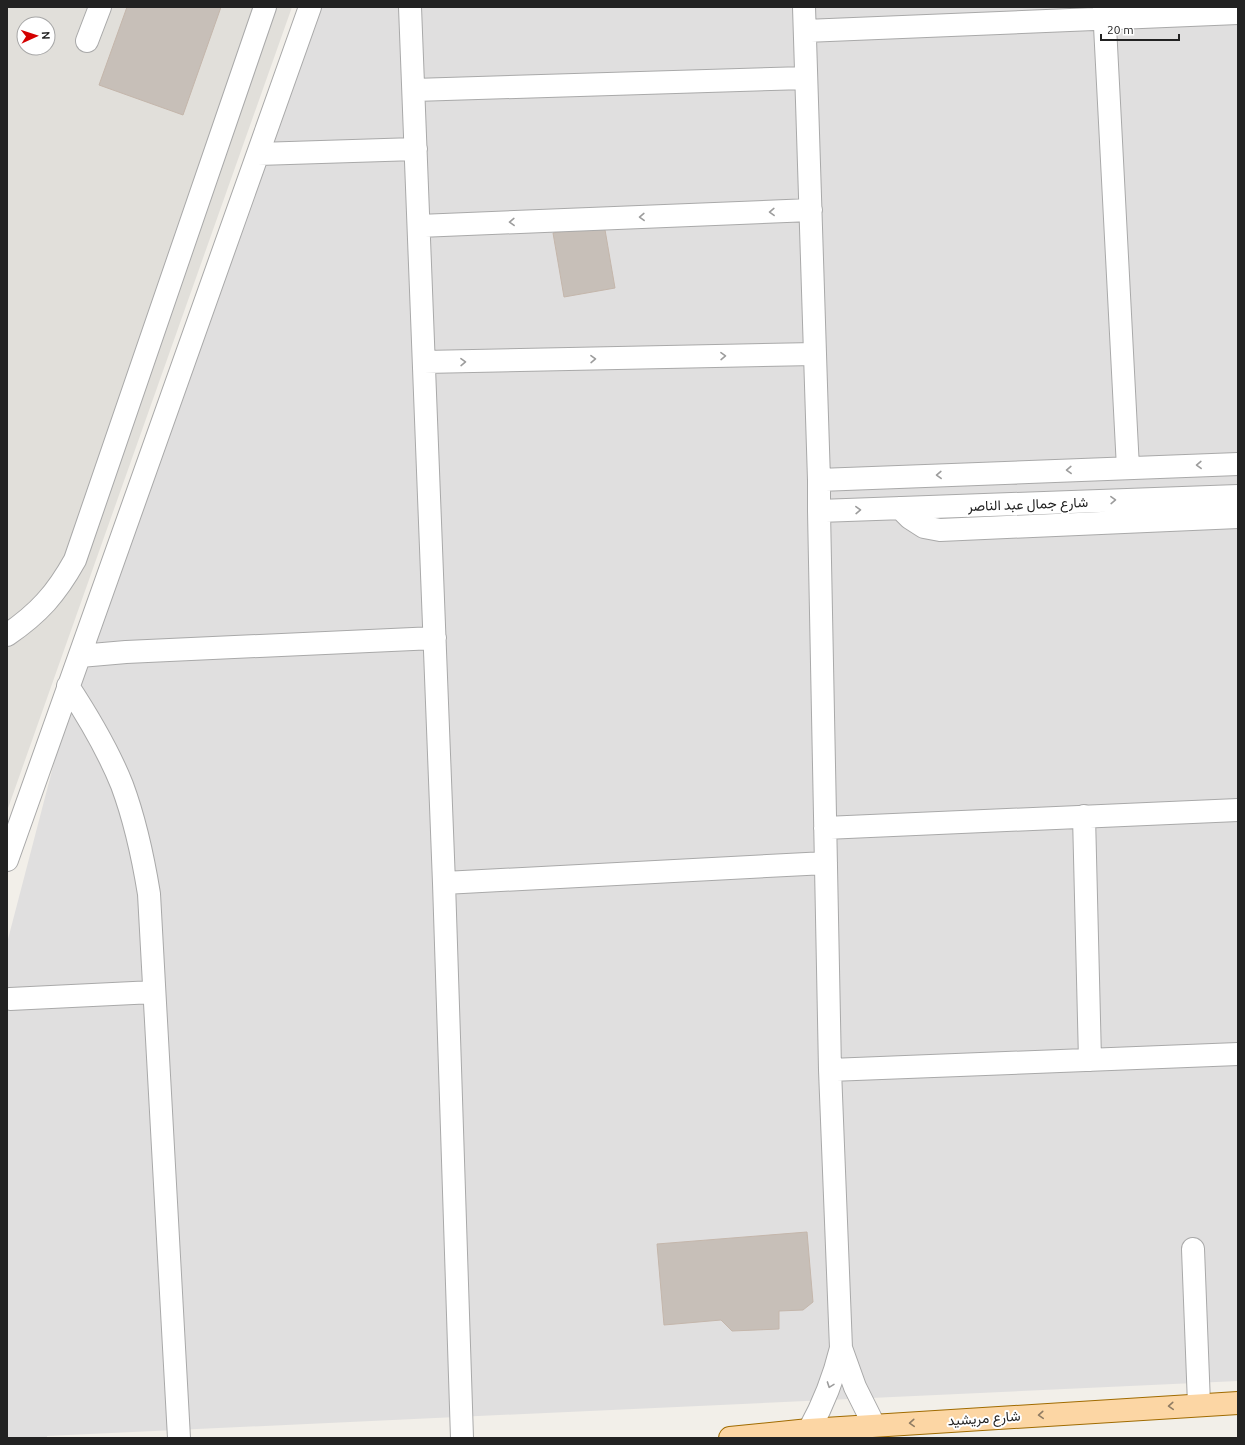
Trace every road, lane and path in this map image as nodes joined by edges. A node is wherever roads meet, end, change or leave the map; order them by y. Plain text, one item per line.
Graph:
1 (100, 7) edge
2 (265, 7) edge
3 (310, 7) edge
4 (410, 7) edge
5 (804, 7) edge
6 (1104, 13) edge
7 (1238, 13) edge
8 (805, 31) junction
9 (87, 42) dead end
10 (806, 78) junction
11 (414, 90) junction
12 (416, 149) junction
13 (258, 154) junction
14 (811, 210) junction
15 (418, 226) junction
16 (815, 354) junction
17 (424, 362) junction
18 (1238, 464) edge
19 (1128, 468) junction
20 (819, 480) junction
21 (1238, 496) edge
22 (900, 508) junction
23 (819, 512) junction
24 (1238, 517) edge
25 (7, 635) edge
26 (434, 638) junction
27 (80, 656) junction
28 (68, 686) junction
29 (1238, 810) edge
30 (1084, 816) junction
31 (825, 828) junction
32 (7, 860) edge
33 (826, 863) junction
34 (444, 883) junction
35 (154, 992) junction
36 (10, 999) dead end
37 (1238, 1054) edge
38 (1090, 1060) junction
39 (830, 1070) junction
40 (1193, 1249) dead end
41 (841, 1348) junction
42 (1238, 1403) edge
43 (1199, 1404) junction
44 (874, 1425) junction
45 (809, 1430) junction
46 (179, 1438) edge
47 (462, 1438) edge
48 (730, 1438) edge

1 - 9 street
2 - 25 street
3 - 13 street
4 - 11 street
5 - 8 street
6 - 7 street
6 - 8 street
6 - 19 street
8 - 10 street
10 - 11 street
10 - 14 street
11 - 12 street
12 - 13 street
12 - 15 street
13 - 27 street
14 -> 15 street
14 - 16 street
15 - 17 street
17 -> 16 street
16 - 20 street
17 - 26 street
18 -> 19 street
19 -> 20 street
20 - 23 street
22 -> 21 street, شارع جمال عبد الناصر
23 -> 22 street, شارع جمال عبد الناصر
22 - 24 street
23 - 31 street
26 - 27 street
26 - 34 street
27 - 28 street
28 - 32 street
28 - 35 street
29 - 30 street
30 - 31 street
30 - 38 street
31 - 33 street
33 - 34 street
33 - 39 street
34 - 47 street
35 - 36 street
35 - 46 street
37 - 38 street
38 - 39 street
39 - 41 street
40 - 43 street
41 - 44 street
41 -> 45 street
42 - 43 main road, شارع مريشيد
43 -> 44 main road, شارع مريشيد
44 - 45 main road, شارع مريشيد
45 - 48 main road, شارع مريشيد

